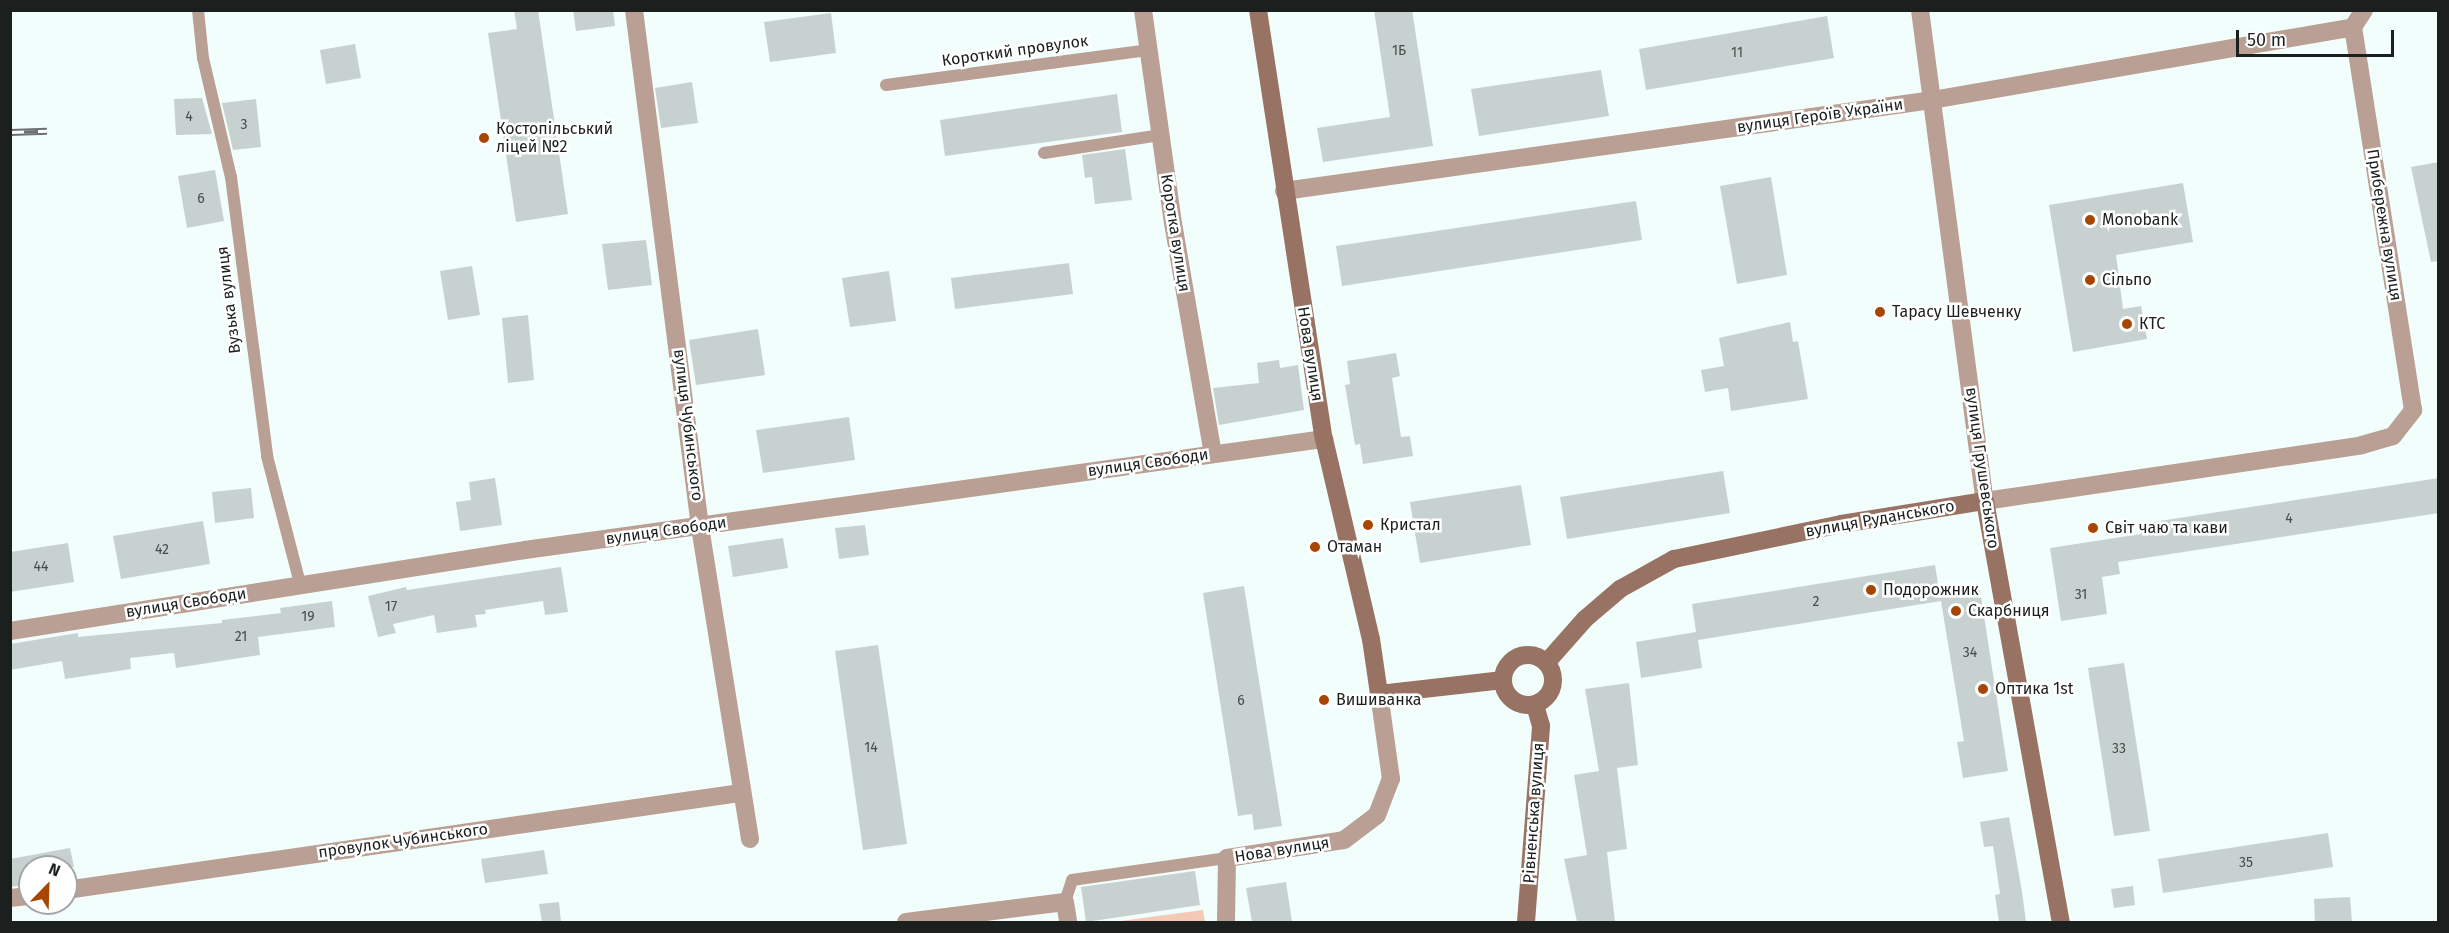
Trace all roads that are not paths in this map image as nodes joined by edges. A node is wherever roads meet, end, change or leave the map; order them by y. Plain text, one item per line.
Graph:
1 (198, 10) edge
2 (634, 10) edge
3 (1143, 10) edge
4 (1258, 10) edge
5 (1920, 10) edge
6 (2364, 10) edge
7 (2353, 27) junction
8 (1148, 50) junction
9 (886, 86) dead end
10 (1932, 100) junction
11 (1160, 135) junction
12 (1044, 153) dead end
13 (1284, 191) junction
14 (2393, 436) joint
15 (1324, 439) junction
16 (1213, 454) junction
17 (1985, 501) junction
18 (700, 527) junction
19 (300, 584) junction
20 (10, 631) edge
21 (1546, 662) junction
22 (1503, 680) junction
23 (1379, 694) junction
24 (1535, 705) junction
25 (741, 793) junction
26 (750, 839) dead end
27 (1227, 858) junction
28 (78, 888) edge
29 (1065, 902) junction
30 (906, 922) edge
31 (1068, 922) edge
32 (1226, 922) edge
33 (1526, 922) edge
34 (2061, 922) edge

1 - 19 lane, Вузька вулиця
2 - 18 street, вулиця Чубинського
3 - 8 street, Коротка вулиця
4 - 13 street, Нова вулиця
5 - 10 street, вулиця Грушевського
6 - 7 street
7 - 10 street, вулиця Героїв України
7 - 14 street, Прибережна вулиця
8 - 9 lane, Короткий провулок
8 - 11 street, Коротка вулиця
10 - 13 street, вулиця Героїв України
10 - 17 street, вулиця Грушевського
11 - 12 lane
11 - 16 street, Коротка вулиця
13 - 15 street, Нова вулиця
14 - 17 street, вулиця Руданського
15 - 16 street, вулиця Свободи
15 - 23 street, Нова вулиця
16 - 18 street, вулиця Свободи
17 - 21 street, вулиця Руданського
17 - 34 street, вулиця Грушевського
18 - 19 street, вулиця Свободи
18 - 25 street, вулиця Чубинського
19 - 20 street, вулиця Свободи
21 - 22 street
21 - 24 street
22 - 23 street
22 - 24 street
23 - 27 street, Нова вулиця
24 - 33 street, Рівненська вулиця
25 - 26 street, вулиця Чубинського
25 - 28 street, провулок Чубинського
27 - 29 lane
27 - 32 street, Нова вулиця
29 - 30 street
29 - 31 street

